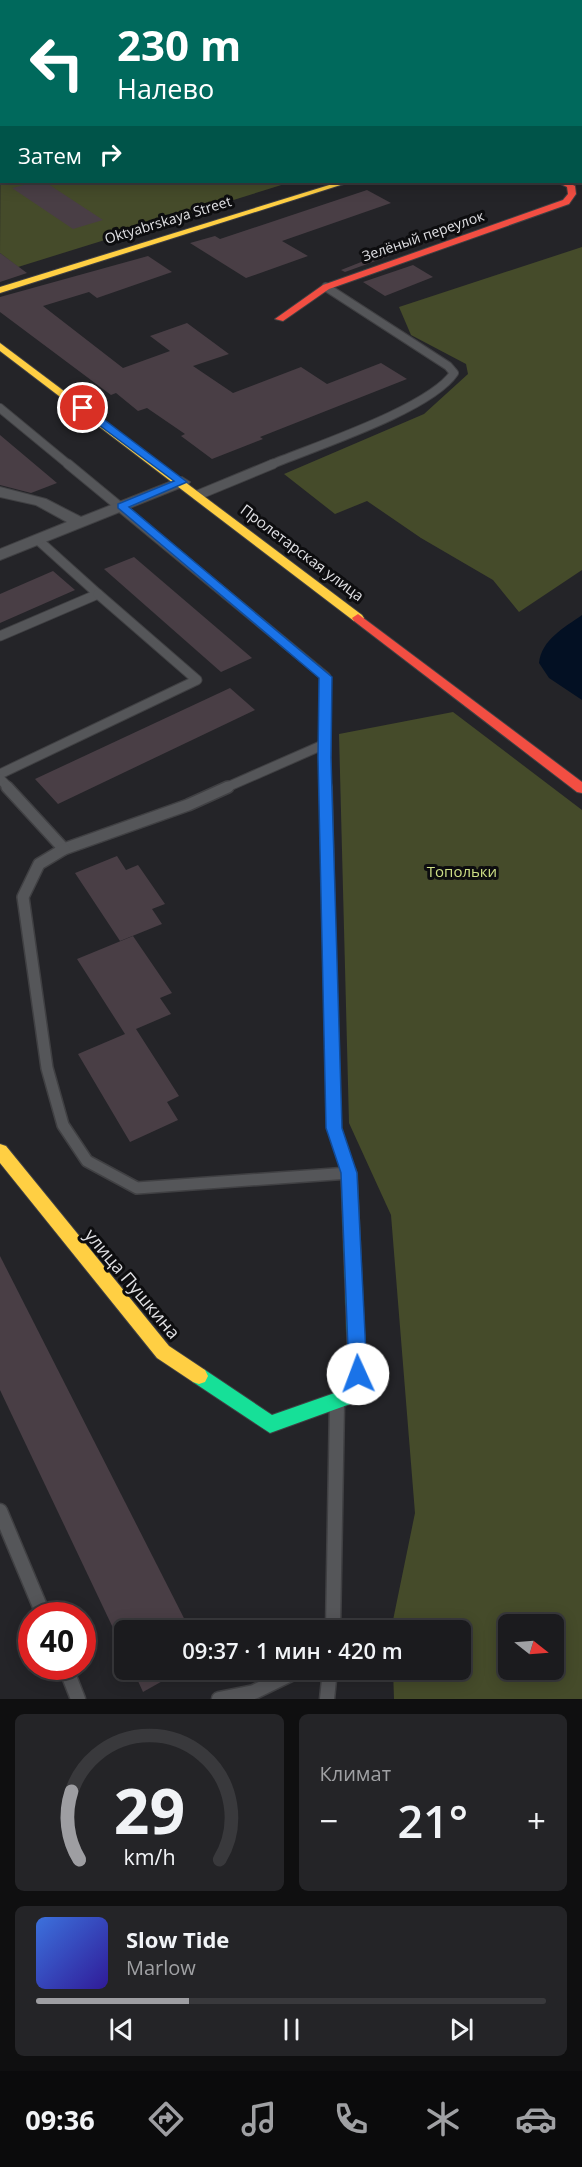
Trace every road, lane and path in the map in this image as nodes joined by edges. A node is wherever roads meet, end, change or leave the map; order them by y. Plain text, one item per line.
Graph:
1 (343, 183) edge
2 (566, 184) edge
3 (326, 287) junction
4 (0, 290) edge
5 (280, 319) dead end
6 (0, 346) edge
7 (0, 408) edge
8 (182, 482) junction
9 (0, 492) edge
10 (198, 495) junction
11 (122, 506) junction
12 (80, 523) junction
13 (38, 540) junction
14 (0, 555) edge
15 (98, 594) junction
16 (0, 636) edge
17 (325, 744) junction
18 (0, 774) edge
19 (0, 779) edge
20 (582, 789) edge
21 (64, 849) junction
22 (0, 1151) edge
23 (349, 1173) junction
24 (337, 1400) junction
25 (0, 1510) edge
26 (38, 1602) edge
27 (333, 1620) edge
28 (71, 1680) edge
29 (279, 1680) edge
30 (329, 1680) edge
31 (78, 1699) edge
32 (219, 1699) edge
33 (327, 1699) edge

1 - 4 street, Oktyabrskaya Street
2 - 3 street, Зелёный переулок
3 - 5 street, Зелёный переулок
3 - 10 lane
6 - 8 street, Пролетарская улица
7 - 11 lane
8 - 10 street, Пролетарская улица
8 - 11 street
9 - 12 street
10 - 20 street, Пролетарская улица
11 - 12 street
11 - 17 lane
12 - 13 street
13 - 14 street
13 - 15 lane
15 - 16 lane
15 - 18 lane
17 - 21 lane
17 - 23 lane
19 - 21 lane
21 - 23 lane
22 - 24 street, улица Пушкина
23 - 24 street, улица Пушкина
24 - 27 lane
25 - 26 lane
28 - 31 lane
29 - 32 lane
30 - 33 lane

